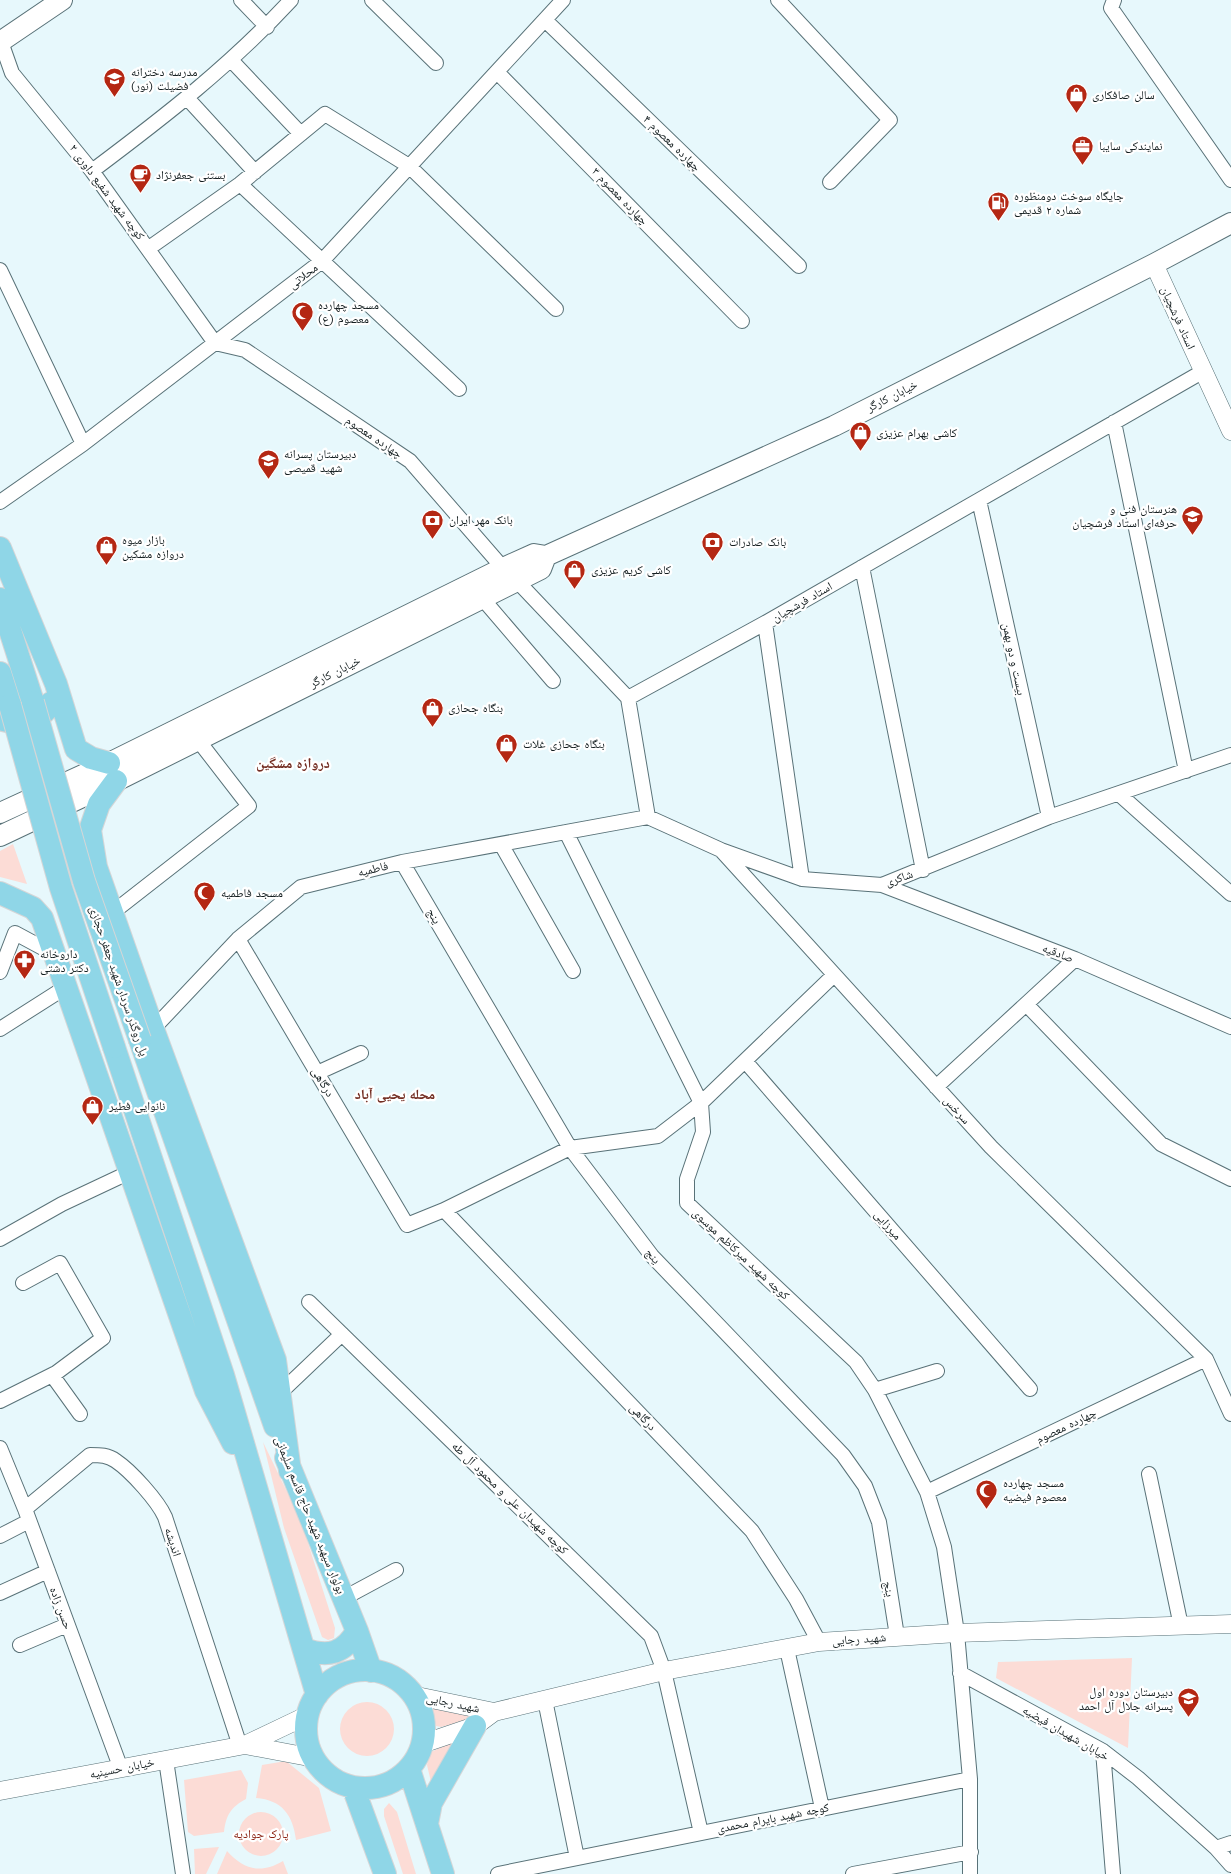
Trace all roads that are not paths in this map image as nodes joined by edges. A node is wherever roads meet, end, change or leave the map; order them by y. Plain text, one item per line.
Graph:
1 (62, 0) edge
2 (241, 0) edge
3 (291, 0) edge
4 (372, 0) edge
5 (563, 0) edge
6 (778, 0) edge
7 (1114, 0) edge
8 (546, 20) junction
9 (267, 27) junction
10 (1, 41) edge
11 (230, 60) junction
12 (436, 63) dead end
13 (497, 72) junction
14 (188, 99) junction
15 (301, 134) junction
16 (408, 166) junction
17 (92, 171) junction
18 (255, 172) junction
19 (1231, 180) edge
20 (830, 182) dead end
21 (240, 184) junction
22 (1231, 223) edge
23 (149, 248) junction
24 (322, 261) junction
25 (1154, 264) junction
26 (799, 266) dead end
27 (0, 270) edge
28 (556, 309) dead end
29 (742, 321) dead end
30 (215, 343) junction
31 (1202, 372) junction
32 (459, 389) dead end
33 (1114, 422) junction
34 (1231, 431) edge
35 (83, 444) junction
36 (979, 500) junction
37 (0, 502) edge
38 (0, 548) edge
39 (862, 567) junction
40 (510, 574) junction
41 (482, 598) junction
42 (0, 599) edge
43 (765, 623) junction
44 (0, 673) edge
45 (553, 681) dead end
46 (56, 684) junction
47 (628, 698) junction
48 (5, 712) edge
49 (198, 740) junction
50 (1231, 755) edge
51 (1186, 771) junction
52 (113, 772) junction
53 (1118, 794) junction
54 (0, 813) edge
55 (648, 817) junction
56 (1049, 817) junction
57 (566, 832) junction
58 (0, 836) edge
59 (501, 844) junction
60 (721, 850) junction
61 (402, 862) junction
62 (923, 870) junction
63 (802, 879) junction
64 (882, 885) junction
65 (0, 893) edge
66 (1231, 894) edge
67 (112, 914) junction
68 (238, 939) junction
69 (54, 954) junction
70 (1075, 959) junction
71 (573, 971) dead end
72 (0, 972) edge
73 (834, 975) junction
74 (66, 987) junction
75 (1026, 1004) junction
76 (1231, 1027) edge
77 (0, 1029) edge
78 (146, 1034) junction
79 (362, 1052) dead end
80 (89, 1054) junction
81 (745, 1061) junction
82 (317, 1073) junction
83 (936, 1087) junction
84 (701, 1103) junction
85 (570, 1148) junction
86 (130, 1172) junction
87 (1231, 1179) edge
88 (444, 1210) junction
89 (0, 1239) edge
90 (23, 1283) dead end
91 (309, 1302) dead end
92 (342, 1334) junction
93 (252, 1358) joint
94 (1206, 1359) junction
95 (937, 1371) dead end
96 (52, 1374) junction
97 (1030, 1389) dead end
98 (874, 1390) junction
99 (281, 1392) junction
100 (0, 1401) edge
101 (80, 1414) dead end
102 (1231, 1414) edge
103 (0, 1448) edge
104 (290, 1471) junction
105 (1149, 1474) dead end
106 (255, 1485) junction
107 (927, 1492) junction
108 (27, 1515) junction
109 (0, 1536) edge
110 (396, 1570) dead end
111 (48, 1571) junction
112 (0, 1593) edge
113 (344, 1598) junction
114 (1231, 1624) edge
115 (68, 1625) junction
116 (1181, 1626) junction
117 (358, 1630) junction
118 (957, 1633) junction
119 (897, 1636) junction
120 (819, 1642) junction
121 (20, 1645) dead end
122 (304, 1649) junction
123 (787, 1649) junction
124 (371, 1670) junction
125 (664, 1671) junction
126 (960, 1673) junction
127 (412, 1694) junction
128 (317, 1695) junction
129 (545, 1700) junction
130 (494, 1712) junction
131 (308, 1715) junction
132 (475, 1726) junction
133 (422, 1744) junction
134 (243, 1745) junction
135 (1102, 1751) junction
136 (314, 1758) junction
137 (166, 1760) junction
138 (121, 1769) junction
139 (409, 1769) junction
140 (970, 1779) junction
141 (353, 1787) junction
142 (0, 1791) edge
143 (822, 1808) junction
144 (427, 1824) junction
145 (701, 1833) junction
146 (1231, 1843) edge
147 (1216, 1848) junction
148 (971, 1852) junction
149 (577, 1858) junction
150 (1231, 1865) edge
151 (1231, 1870) edge
152 (183, 1874) edge
153 (385, 1874) edge
154 (443, 1874) edge
155 (498, 1874) edge
156 (853, 1874) edge
157 (970, 1874) edge
158 (1113, 1874) edge

1 - 10 main road
2 - 9 street
3 - 9 street
4 - 12 street
5 - 8 street, محلاتی
6 - 20 street
7 - 19 street
8 - 13 street, محلاتی
8 - 26 street, چهارده معصوم ۴
9 - 11 street
10 - 17 street, کوچه شهید شفیع داوری ۲
11 - 14 street
11 - 15 street
13 - 16 street, محلاتی
13 - 29 street, چهارده معصوم ۳
14 - 17 street
14 - 18 street
15 - 16 street
15 - 18 street
16 - 24 street, محلاتی
16 - 28 street
17 - 23 street, کوچه شهید شفیع داوری ۲
18 - 21 street
21 - 23 street
21 - 24 street
22 - 25 main road, خیابان کارگر
23 - 30 street, کوچه شهید شفیع داوری ۲
24 - 30 street, محلاتی
24 - 32 street
25 - 31 street, استاد فرشچیان
25 - 40 main road, خیابان کارگر
27 - 35 street
30 - 35 street, محلاتی
30 - 40 street, چهارده معصوم
31 - 33 street, استاد فرشچیان
31 - 34 street, استاد فرشچیان
33 - 36 street, استاد فرشچیان
33 - 51 street
35 - 37 street, محلاتی
36 - 39 street, استاد فرشچیان
36 - 56 street, بیست و دو بهمن
38 - 46 main road
39 - 43 street, استاد فرشچیان
39 - 62 street
40 - 41 main road, خیابان کارگر
40 - 47 street
40 - 52 main road, خیابان کارگر
41 - 45 street
41 - 49 main road, خیابان کارگر
42 - 78 main road, پل روگذر سردار شهید جعفر حجازی, bridge
43 - 47 street, استاد فرشچیان
43 - 63 street
44 - 48 main road, پل روگذر سردار شهید جعفر حجازی
46 - 48 main road
46 - 52 main road
47 - 55 street
48 - 106 main road, پل روگذر سردار شهید جعفر حجازی, bridge
49 - 52 main road, خیابان کارگر
49 - 67 street
50 - 51 street, شاکری
51 - 53 street, شاکری
52 - 54 main road
52 - 58 main road
52 - 67 main road
53 - 56 street, شاکری
53 - 66 street
55 - 57 street, فاطمیه
55 - 60 street, شاکری
56 - 62 street, شاکری
57 - 59 street, فاطمیه
57 - 84 street, کوچه شهید میرکاظم موسوی
59 - 61 street, فاطمیه
59 - 71 street
60 - 63 street, شاکری
60 - 73 street, سرخس
61 - 68 street, فاطمیه
61 - 85 street, ینج
62 - 64 street, شاکری
63 - 64 street, شاکری
64 - 70 street, صادقیه
65 - 69 main road
67 - 78 main road
68 - 78 street, فاطمیه
68 - 82 street, درگاهی
69 - 72 street
69 - 74 main road
70 - 75 street
70 - 76 street, صادقیه
73 - 81 street
73 - 83 street, سرخس
74 - 77 street
74 - 80 main road
75 - 83 street
75 - 87 street
78 - 80 main road
78 - 93 main road, پل روگذر سردار شهید جعفر حجازی
78 - 99 main road
79 - 82 street
80 - 86 main road
81 - 84 street
81 - 97 street, میرزایی
82 - 88 street, درگاهی
83 - 94 street, سرخس
84 - 85 street
84 - 98 street, کوچه شهید میرکاظم موسوی
85 - 88 street
85 - 119 street, ینج
86 - 89 street
86 - 106 main road
88 - 120 street, درگاهی
90 - 96 street
91 - 92 street, کوچه شهیدان علی و محمود آل طه
92 - 99 street
92 - 125 street, کوچه شهیدان علی و محمود آل طه
93 - 104 main road, بولوار سپهبد شهید حاج قاسم سلیمانی
94 - 102 street
94 - 107 street, چهارده معصوم
95 - 98 street
96 - 100 street
96 - 101 street
98 - 107 street, کوچه شهید میرکاظم موسوی
99 - 104 main road
103 - 108 street, حسن زاده
104 - 113 main road, بولوار سپهبد شهید حاج قاسم سلیمانی
105 - 116 street
106 - 122 main road
107 - 118 street, کوچه شهید میرکاظم موسوی
108 - 109 street
108 - 111 street, حسن زاده
108 - 134 street, اندیشه
110 - 113 street
111 - 112 street
111 - 115 street, حسن زاده
113 - 117 main road, بولوار سپهبد شهید حاج قاسم سلیمانی
114 - 116 street, شهید رجایی
115 - 121 street
115 - 138 street, حسن زاده
116 - 118 street, شهید رجایی
117 - 122 main road
117 - 124 main road, بولوار سپهبد شهید حاج قاسم سلیمانی
118 - 119 street, شهید رجایی
118 - 126 street, کوچه شهید میرکاظم موسوی
119 - 120 street, شهید رجایی
120 - 123 street, شهید رجایی
122 - 128 main road
123 - 125 street, شهید رجایی
123 - 143 street
124 - 127 main road
124 - 128 main road
125 - 129 street, شهید رجایی
125 - 145 street, کوچه شهیدان علی و محمود آل طه
126 - 135 street, خیابان شهیدان فیضیه
126 - 140 street, کوچه شهید میرکاظم موسوی
127 - 130 street, شهید رجایی
127 - 133 main road
128 - 131 main road
129 - 130 street, شهید رجایی
129 - 149 street
130 - 132 street, شهید رجایی
131 - 134 street
131 - 136 main road
132 - 133 street, شهید رجایی
132 - 144 main road
133 - 139 main road
134 - 136 street
134 - 137 street, خیابان حسینیه
135 - 147 street, خیابان شهیدان فیضیه
135 - 158 street
136 - 141 main road
137 - 138 street, خیابان حسینیه
137 - 152 street
138 - 142 street, خیابان حسینیه
139 - 141 main road
139 - 144 main road
140 - 143 street, کوچه شهید بایرام محمدی
140 - 148 street, کوچه شهید میرکاظم موسوی
141 - 153 main road
143 - 145 street, کوچه شهید بایرام محمدی
144 - 154 main road
145 - 149 street, کوچه شهید بایرام محمدی
146 - 147 street
147 - 150 street, خیابان شهیدان فیضیه
148 - 156 street
148 - 157 street, کوچه شهید میرکاظم موسوی
149 - 155 street, کوچه شهید بایرام محمدی
150 - 151 street

